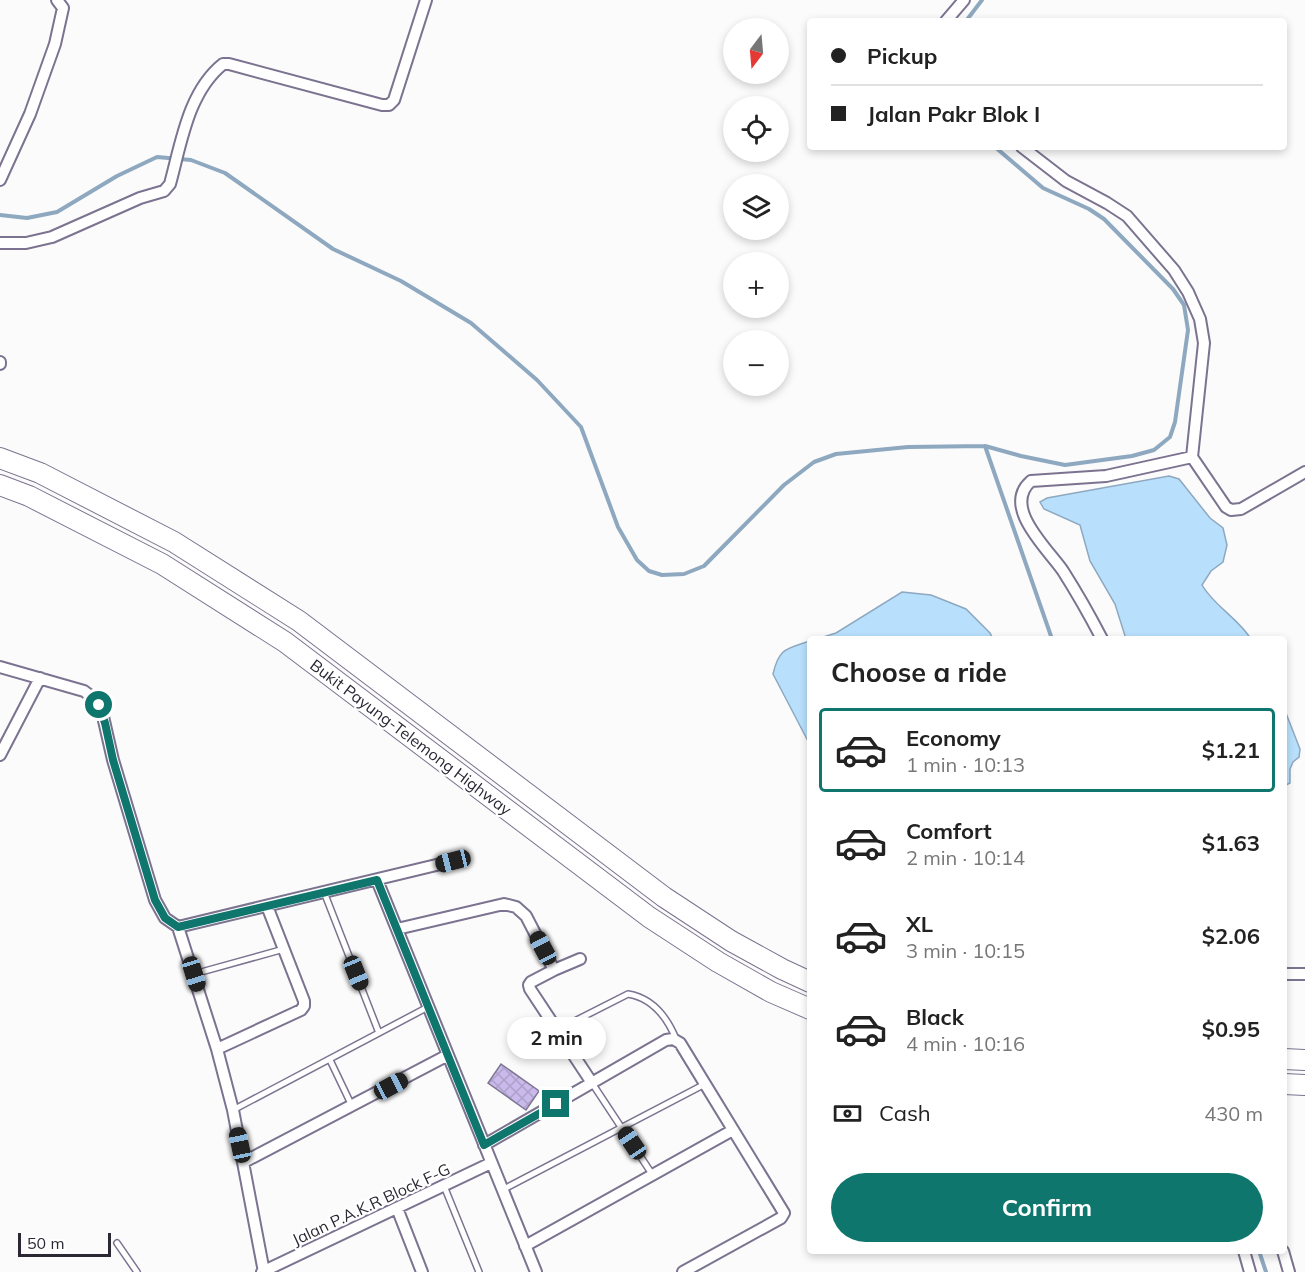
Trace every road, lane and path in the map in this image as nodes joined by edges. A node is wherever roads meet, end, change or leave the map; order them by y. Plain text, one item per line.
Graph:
1 (57, 0) edge
2 (426, 0) edge
3 (964, 0) edge
4 (949, 18) edge
5 (1026, 150) edge
6 (0, 180) edge
7 (0, 243) edge
8 (1192, 457) junction
9 (0, 459) edge
10 (1305, 472) edge
11 (0, 485) edge
12 (1100, 636) edge
13 (0, 668) edge
14 (40, 678) junction
15 (0, 755) edge
16 (453, 861) dead end
17 (377, 880) junction
18 (324, 892) junction
19 (267, 906) junction
20 (178, 927) junction
21 (397, 930) junction
22 (284, 949) junction
23 (580, 959) dead end
24 (554, 970) junction
25 (194, 974) junction
26 (1287, 974) edge
27 (1305, 974) edge
28 (807, 981) edge
29 (428, 1007) junction
30 (807, 1008) edge
31 (557, 1030) junction
32 (380, 1033) junction
33 (671, 1040) junction
34 (217, 1049) junction
35 (448, 1055) junction
36 (330, 1059) junction
37 (1287, 1059) edge
38 (1305, 1060) edge
39 (592, 1083) junction
40 (705, 1084) junction
41 (1287, 1084) edge
42 (1305, 1086) edge
43 (352, 1106) junction
44 (233, 1110) junction
45 (621, 1128) junction
46 (733, 1130) junction
47 (484, 1145) junction
48 (244, 1162) junction
49 (491, 1163) junction
50 (652, 1174) junction
51 (444, 1186) junction
52 (502, 1190) junction
53 (397, 1208) junction
54 (117, 1243) dead end
55 (525, 1246) junction
56 (1245, 1254) edge
57 (1284, 1254) edge
58 (137, 1272) edge
59 (263, 1272) edge
60 (423, 1272) edge
61 (479, 1272) edge
62 (536, 1272) edge
63 (683, 1272) edge
64 (1250, 1272) edge
65 (1289, 1272) edge

1 - 6 street
2 - 7 street
3 - 4 street
5 - 8 street
8 - 10 street
8 - 12 street
9 - 28 highway, Bukit Payung-Telemong Highway
11 - 30 highway, Bukit Payung-Telemong Highway
13 - 14 street
14 - 15 street
14 - 20 street
16 - 17 street
17 - 18 street
17 - 21 street
18 - 19 street
18 - 32 lane
19 - 20 street
19 - 22 street
20 - 25 street
21 - 24 street
21 - 29 street
22 - 25 lane
22 - 34 street
23 - 24 street
24 - 31 street
25 - 34 street
26 - 27 street
29 - 32 lane
29 - 35 street
31 - 33 lane
31 - 39 street
32 - 36 lane
33 - 39 street
33 - 40 street
34 - 44 street
35 - 43 street
35 - 47 street
36 - 43 lane
36 - 44 lane
37 - 38 highway
39 - 45 lane
39 - 47 street
40 - 45 lane
40 - 46 street
41 - 42 highway
43 - 48 street
44 - 48 street
45 - 50 lane
45 - 52 lane
46 - 50 street
46 - 63 street
47 - 49 street
48 - 59 street
49 - 51 street, Jalan P.A.K.R Block F-G
49 - 52 street
50 - 55 street
51 - 53 street, Jalan P.A.K.R Block F-G
51 - 61 lane
52 - 55 street
53 - 59 street, Jalan P.A.K.R Block F-G
53 - 60 street
54 - 58 lane
55 - 62 street
56 - 64 street
57 - 65 street

